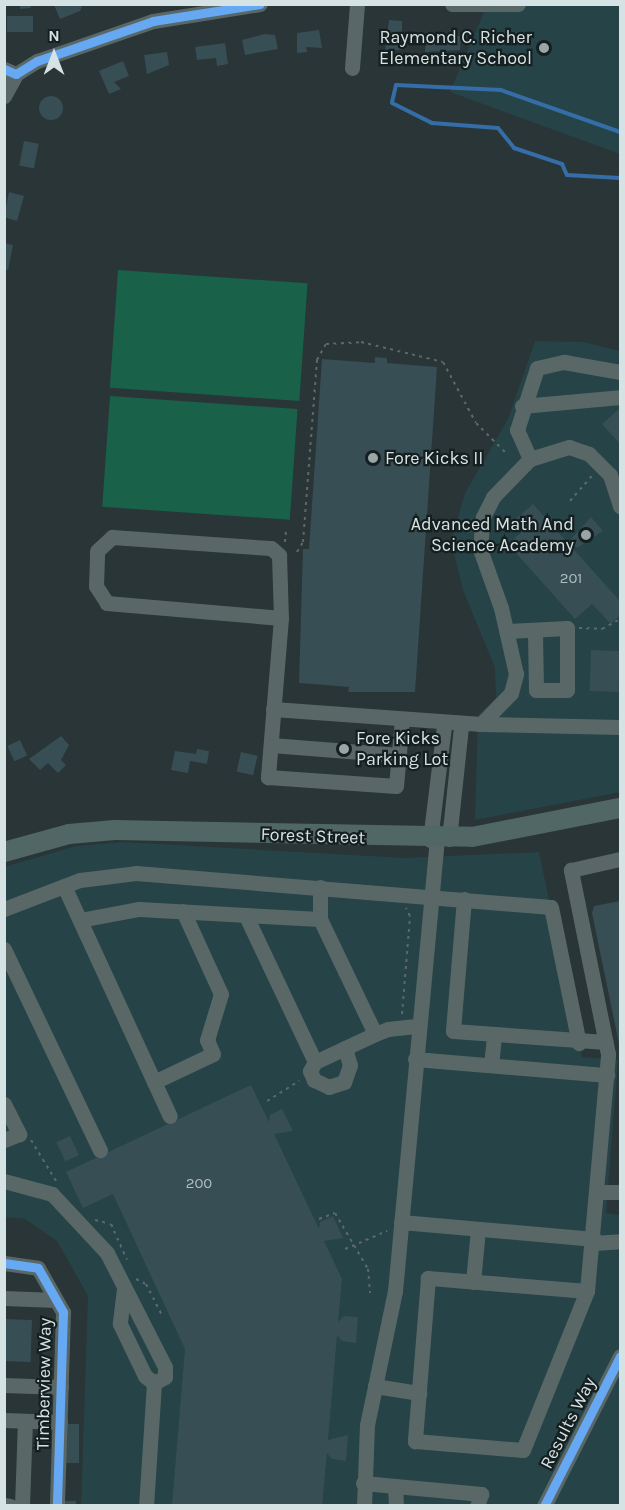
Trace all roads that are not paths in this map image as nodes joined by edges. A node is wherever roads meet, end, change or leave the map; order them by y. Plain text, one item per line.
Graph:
1 (260, 4) edge
2 (357, 4) edge
3 (518, 4) edge
4 (457, 5) edge
5 (226, 6) edge
6 (352, 68) dead end
7 (10, 72) edge
8 (4, 96) edge
9 (621, 372) edge
10 (621, 397) edge
11 (522, 406) junction
12 (530, 459) junction
13 (621, 506) edge
14 (281, 618) junction
15 (535, 630) junction
16 (507, 631) junction
17 (273, 709) junction
18 (402, 719) junction
19 (481, 724) junction
20 (452, 726) junction
21 (621, 727) edge
22 (271, 745) junction
23 (399, 754) junction
24 (621, 808) edge
25 (438, 839) junction
26 (4, 852) edge
27 (621, 859) edge
28 (64, 886) junction
29 (320, 887) junction
30 (430, 896) junction
31 (464, 899) junction
32 (4, 909) edge
33 (183, 911) junction
34 (246, 916) junction
35 (320, 919) junction
36 (80, 920) junction
37 (4, 949) edge
38 (416, 1026) junction
39 (375, 1034) junction
40 (494, 1035) junction
41 (606, 1042) junction
42 (579, 1043) junction
43 (345, 1048) junction
44 (415, 1059) junction
45 (315, 1062) junction
46 (491, 1065) junction
47 (607, 1075) junction
48 (154, 1082) junction
49 (4, 1104) edge
50 (170, 1116) dead end
51 (4, 1140) edge
52 (100, 1150) dead end
53 (4, 1181) edge
54 (598, 1192) junction
55 (621, 1192) edge
56 (397, 1227) junction
57 (478, 1229) junction
58 (594, 1241) junction
59 (621, 1241) edge
60 (4, 1263) edge
61 (473, 1281) junction
62 (124, 1289) junction
63 (587, 1291) junction
64 (4, 1298) edge
65 (56, 1300) junction
66 (621, 1356) edge
67 (154, 1383) junction
68 (4, 1385) edge
69 (375, 1386) junction
70 (61, 1387) junction
71 (418, 1393) junction
72 (4, 1420) edge
73 (26, 1421) junction
74 (60, 1422) junction
75 (363, 1484) junction
76 (394, 1486) junction
77 (4, 1505) edge
78 (10, 1506) edge
79 (22, 1506) edge
80 (57, 1506) edge
81 (146, 1506) edge
82 (364, 1506) edge
83 (396, 1506) edge
84 (477, 1506) edge
85 (544, 1506) edge

1 - 5 street
2 - 6 street
3 - 4 street
5 - 7 street
7 - 8 street
9 - 11 street
10 - 11 street
11 - 12 street
12 - 13 street
12 - 16 street
14 - 14 street
14 - 17 street
15 - 15 street
15 - 16 street
16 - 19 street
17 - 18 street
17 - 22 street
18 - 20 street
18 - 23 street
19 - 20 street
19 - 21 street
20 - 25 street
22 - 23 street
22 - 23 street
24 - 25 main road, Forest Street
25 - 26 main road, Forest Street
25 - 30 street
27 - 41 street
28 - 29 street
28 - 32 street
28 - 36 street
29 - 30 street
29 - 35 street
30 - 31 street
30 - 38 street
31 - 40 street
31 - 42 street
33 - 34 street
33 - 36 street
33 - 48 street
34 - 35 street
34 - 45 street
35 - 39 street
36 - 48 street
37 - 52 street
38 - 39 street
38 - 44 street
39 - 43 street
40 - 42 street
40 - 46 street
41 - 42 street
41 - 47 street
43 - 45 street
43 - 45 street
44 - 46 street
44 - 56 street
46 - 47 street
47 - 54 street
48 - 50 street
49 - 51 street
53 - 62 street
54 - 55 street
54 - 58 street
56 - 57 street
56 - 69 street
57 - 58 street
57 - 61 street
58 - 59 street
58 - 63 street
60 - 65 street, Timberview Way
61 - 63 street
61 - 71 street
62 - 67 street
62 - 67 street
63 - 71 street
64 - 65 street
65 - 70 street, Timberview Way
66 - 85 street, Results Way
67 - 81 street
68 - 70 street
69 - 71 street
69 - 75 street
70 - 74 street, Timberview Way
72 - 73 street
73 - 74 street
73 - 79 street
74 - 80 street, Timberview Way
75 - 76 street
75 - 82 street
76 - 83 street
76 - 84 street
77 - 78 street

